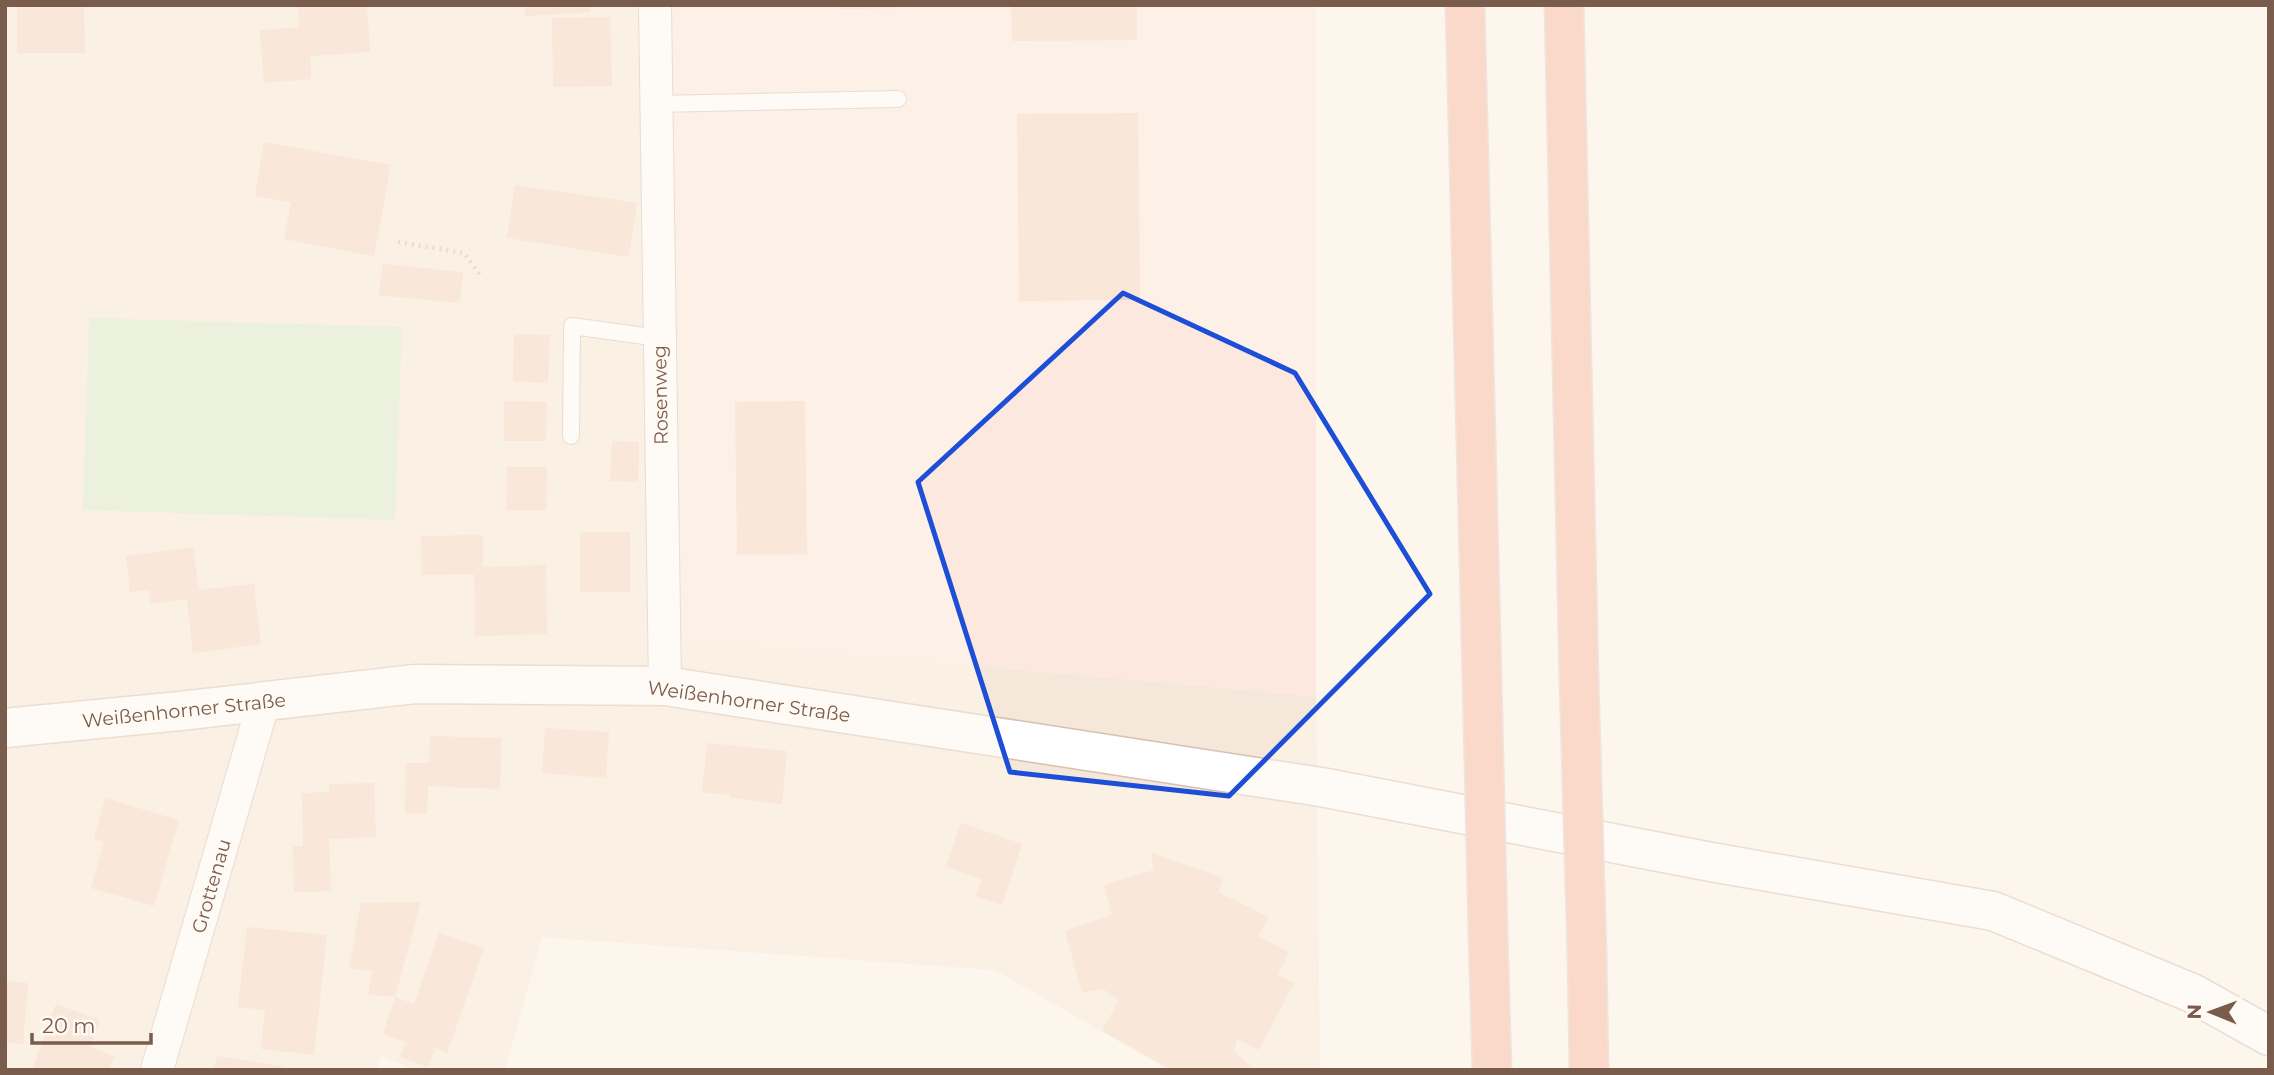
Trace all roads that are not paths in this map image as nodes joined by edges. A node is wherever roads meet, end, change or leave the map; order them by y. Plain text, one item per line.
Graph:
1 (655, 5) edge
2 (1465, 5) edge
3 (1564, 5) edge
4 (898, 99) dead end
5 (656, 104) junction
6 (659, 338) junction
7 (571, 436) dead end
8 (665, 686) junction
9 (264, 701) junction
10 (5, 728) edge
11 (2269, 1036) edge
12 (157, 1070) edge
13 (1492, 1070) edge
14 (1589, 1070) edge

1 - 5 street, Rosenweg
2 - 13 highway, bridge
3 - 14 highway, bridge
4 - 5 lane
5 - 6 street, Rosenweg
6 - 7 lane
6 - 8 street, Rosenweg
8 - 9 main road, Weißenhorner Straße
8 - 11 main road, Weißenhorner Straße
9 - 10 main road, Weißenhorner Straße
9 - 12 street, Grottenau

